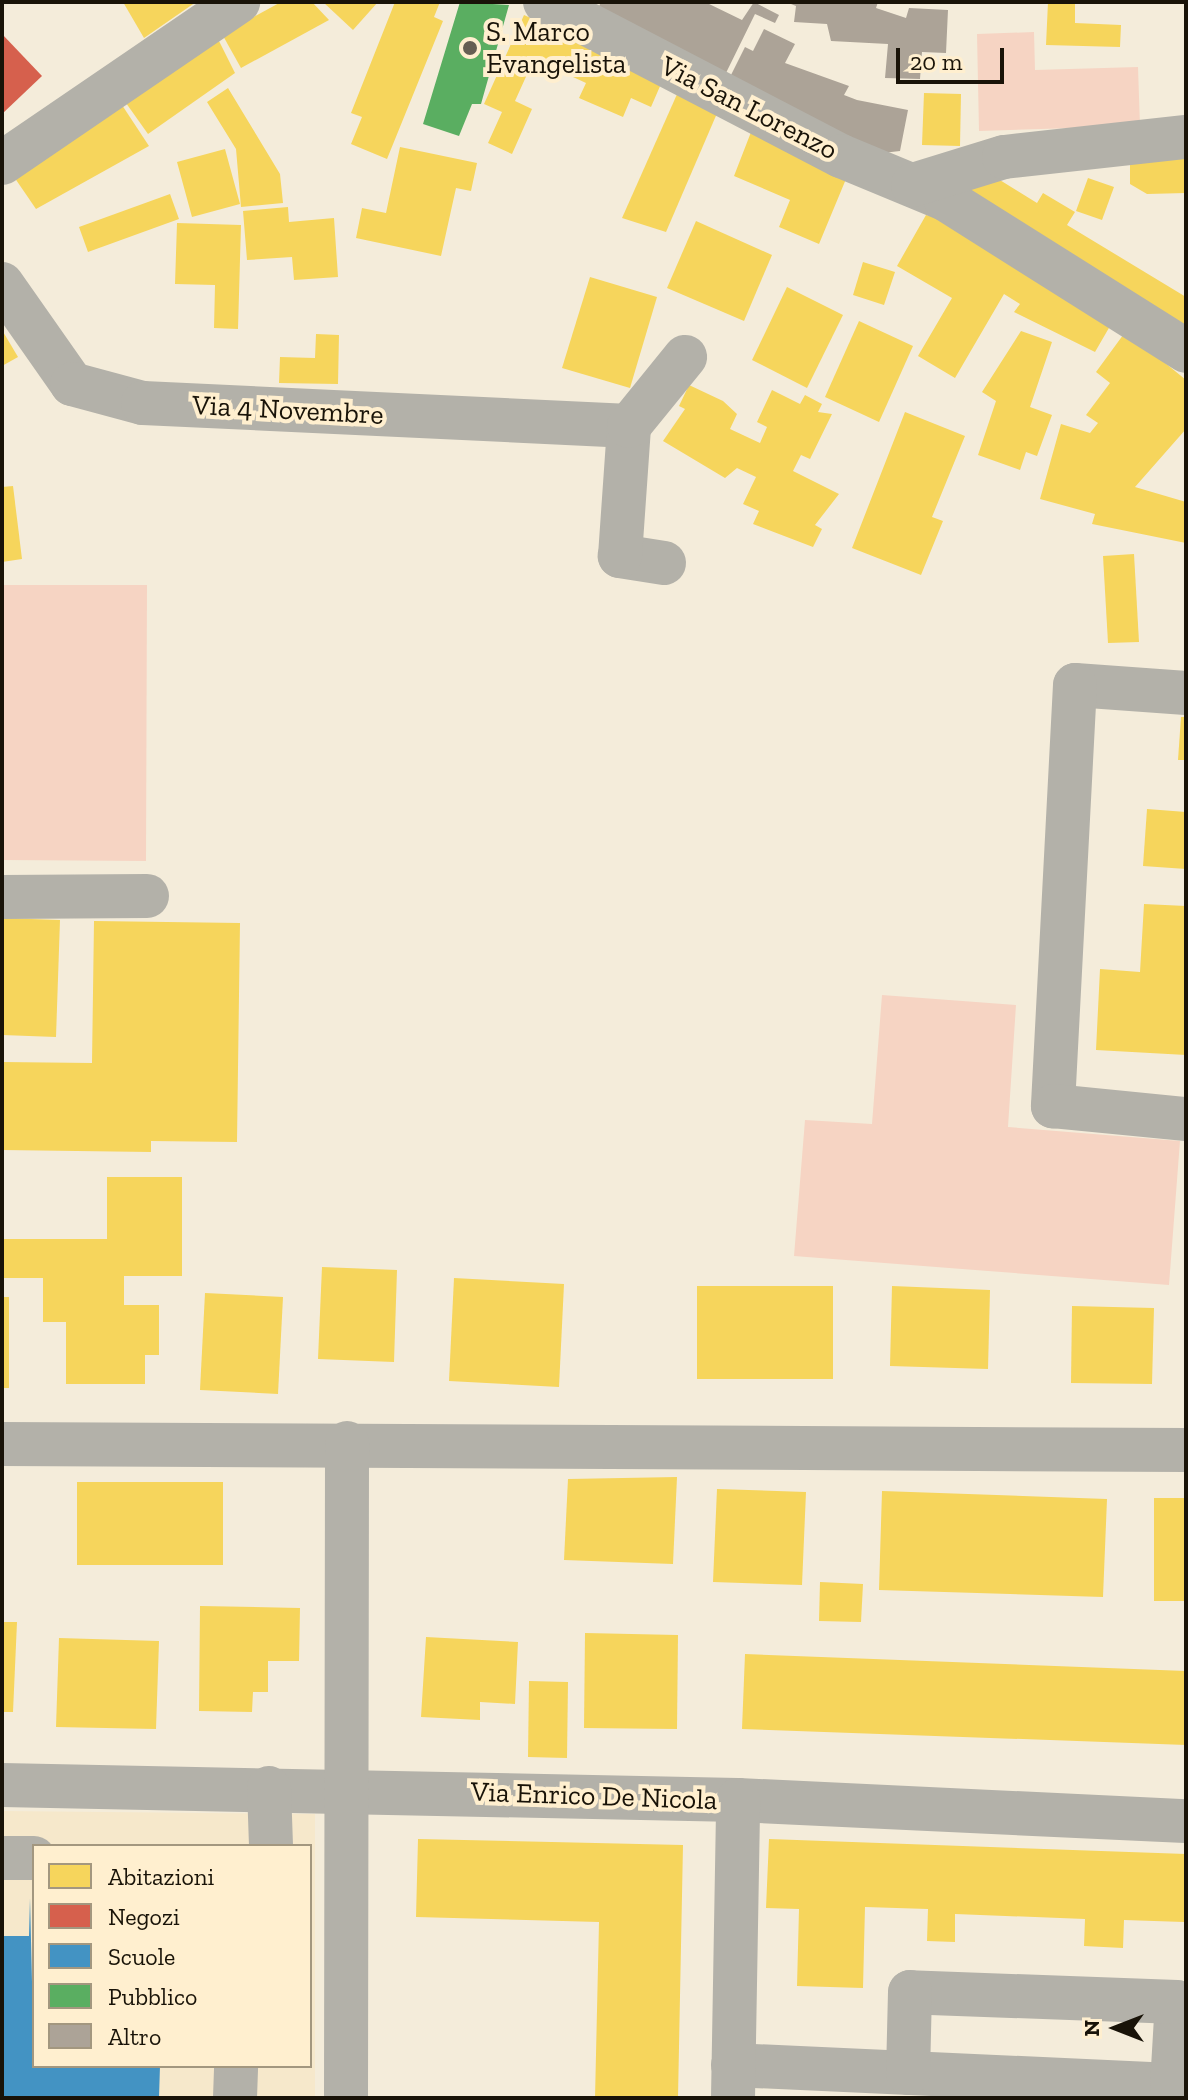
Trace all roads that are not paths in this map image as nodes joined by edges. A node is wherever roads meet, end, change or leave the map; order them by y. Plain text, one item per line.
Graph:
1 (238, 2) edge
2 (545, 2) edge
3 (1186, 137) edge
4 (2, 163) edge
5 (913, 185) junction
6 (2, 284) edge
7 (1186, 351) edge
8 (685, 357) dead end
9 (629, 426) junction
10 (664, 563) dead end
11 (1186, 693) edge
12 (147, 896) dead end
13 (2, 897) edge
14 (1186, 1119) edge
15 (347, 1443) junction
16 (2, 1444) edge
17 (1186, 1450) edge
18 (2, 1785) edge
19 (269, 1788) junction
20 (347, 1789) junction
21 (738, 1800) junction
22 (1186, 1821) edge
23 (271, 1844) edge
24 (2, 1858) edge
25 (32, 1858) edge
26 (236, 2068) edge
27 (908, 2073) junction
28 (733, 2082) edge
29 (235, 2098) edge
30 (346, 2098) edge

1 - 4 street
2 - 5 street, Via San Lorenzo
3 - 5 street
5 - 7 street, Via San Lorenzo
6 - 9 street, Via 4 Novembre
8 - 9 street
9 - 10 street
11 - 14 street
12 - 13 street
15 - 16 street
15 - 17 street
15 - 20 street
18 - 19 street, Via Enrico De Nicola
19 - 20 street, Via Enrico De Nicola
19 - 23 street
20 - 21 street, Via Enrico De Nicola
20 - 30 street
21 - 22 street, Via Enrico De Nicola
21 - 28 street
24 - 25 street
26 - 29 street
27 - 27 street
27 - 28 street

